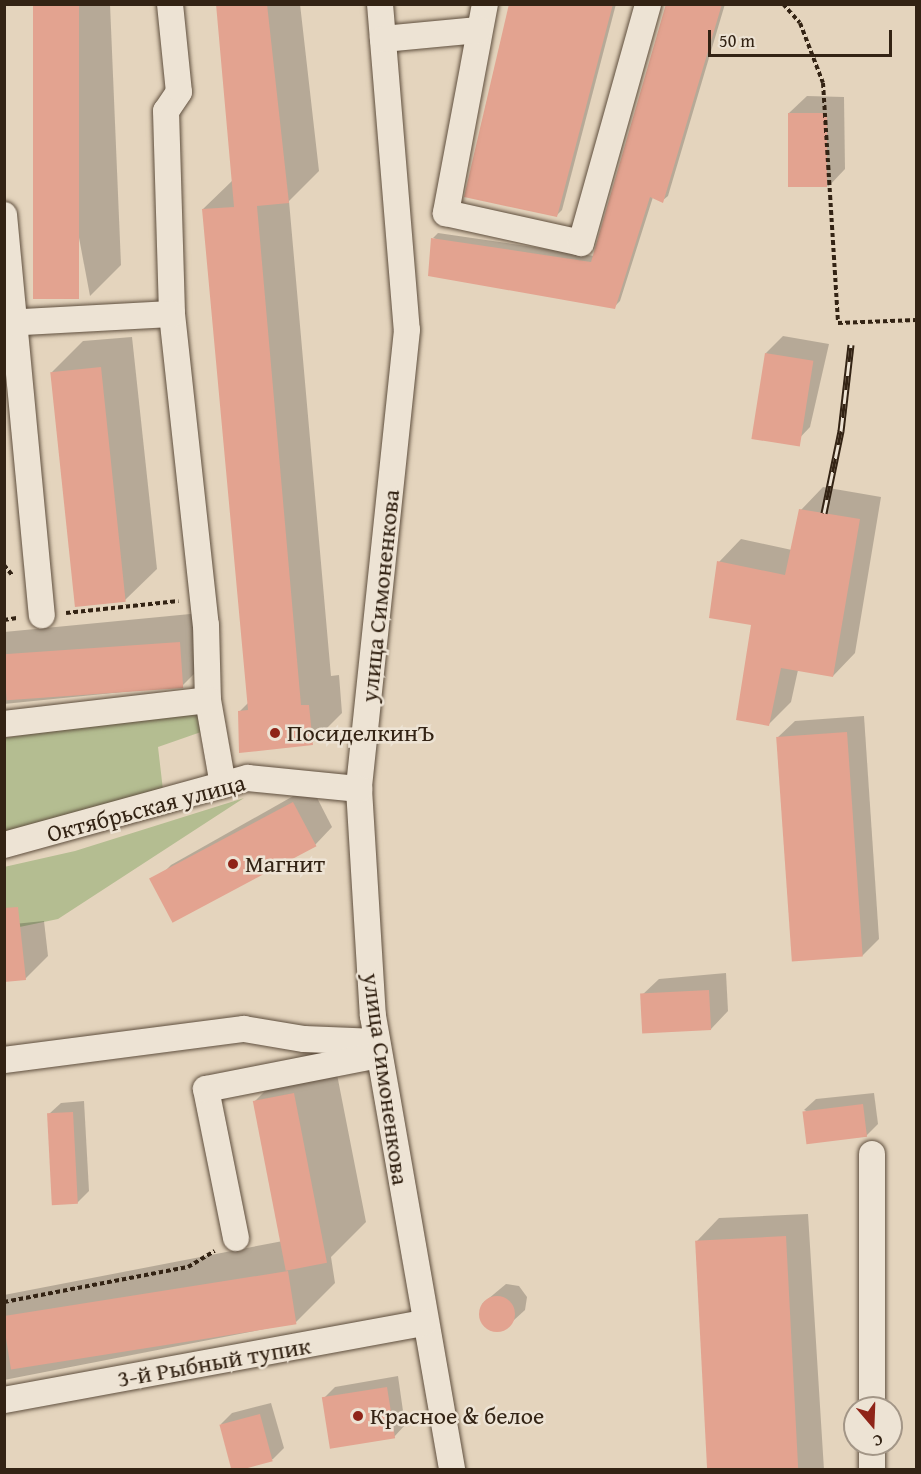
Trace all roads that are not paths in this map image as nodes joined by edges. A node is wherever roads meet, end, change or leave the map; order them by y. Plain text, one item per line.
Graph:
1 (170, 4) edge
2 (380, 4) edge
3 (485, 4) edge
4 (648, 4) edge
5 (479, 30) junction
6 (383, 39) junction
7 (4, 214) edge
8 (172, 314) junction
9 (10, 323) edge
10 (42, 615) road end
11 (208, 700) junction
12 (4, 724) edge
13 (223, 785) junction
14 (359, 789) junction
15 (4, 845) edge
16 (378, 1048) junction
17 (4, 1060) edge
18 (872, 1154) dead end
19 (236, 1238) road end
20 (424, 1323) junction
21 (872, 1396) edge
22 (4, 1400) edge
23 (452, 1470) edge

1 - 8 street
2 - 6 street, улица Симоненкова
3 - 5 street
4 - 5 street
5 - 6 street
6 - 14 street, улица Симоненкова
7 - 9 street
8 - 9 street
8 - 11 street
9 - 10 street
11 - 12 street
11 - 13 street
13 - 14 street, Октябрьская улица
13 - 15 street, Октябрьская улица
14 - 16 street, улица Симоненкова
16 - 17 street
16 - 19 street
16 - 20 street, улица Симоненкова
18 - 21 street
20 - 22 street, 3-й Рыбный тупик
20 - 23 street, улица Симоненкова

